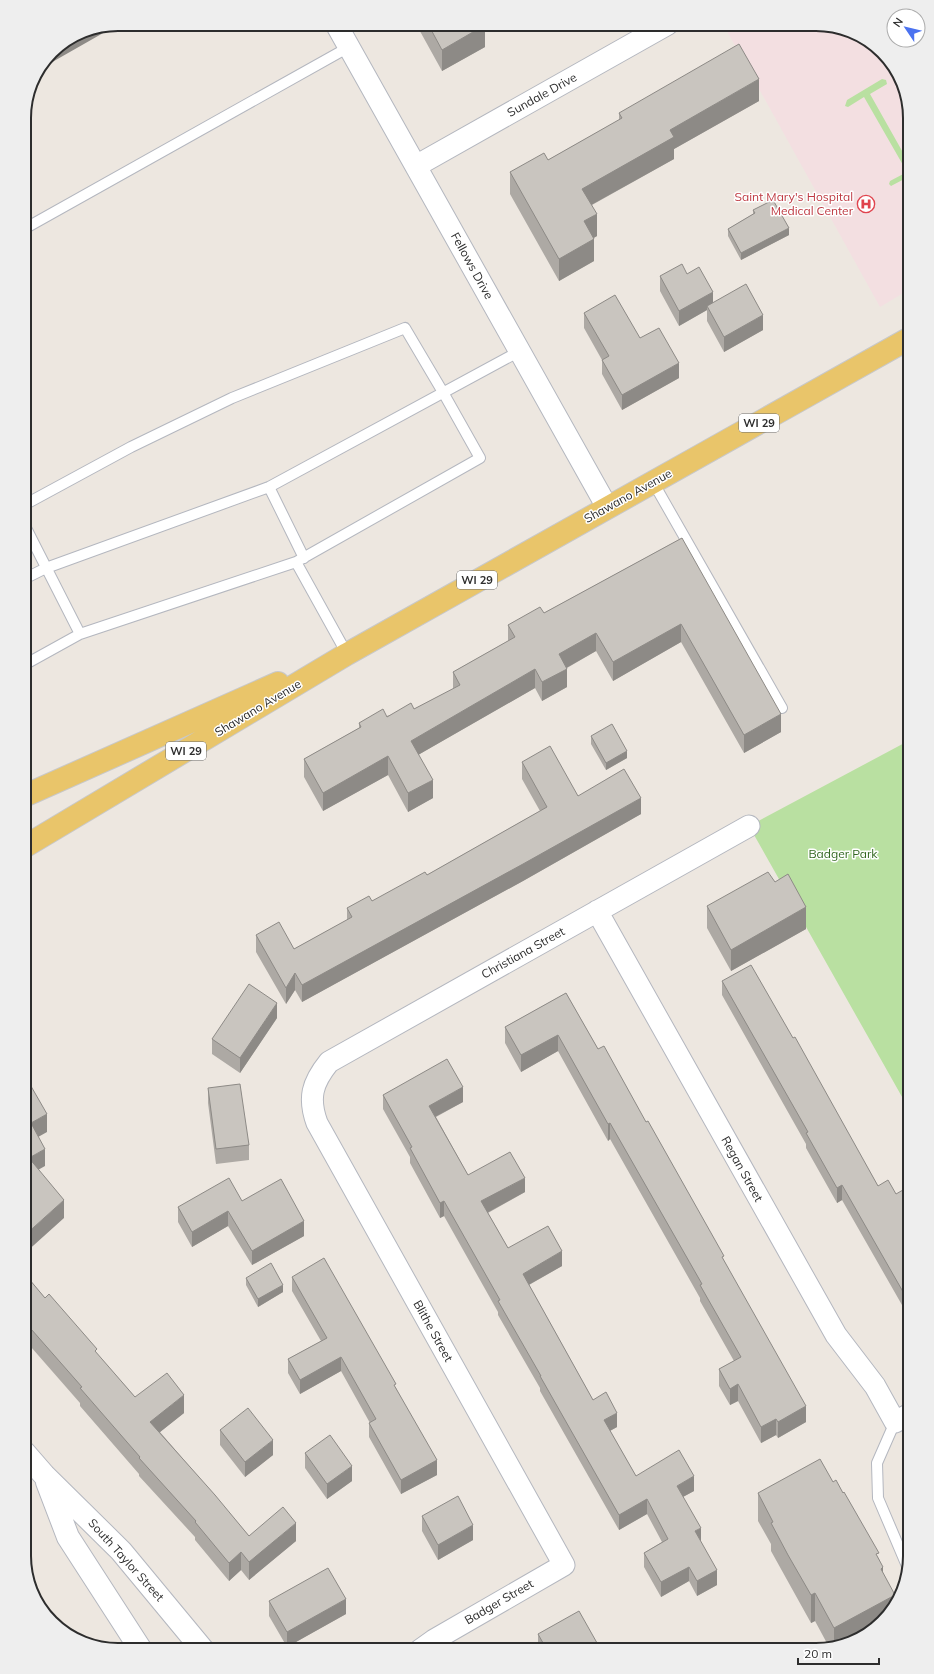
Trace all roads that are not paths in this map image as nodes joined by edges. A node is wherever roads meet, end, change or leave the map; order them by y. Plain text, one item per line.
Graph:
1 (340, 31) edge
2 (656, 31) edge
3 (349, 47) junction
4 (416, 166) junction
5 (31, 225) edge
6 (903, 342) edge
7 (520, 351) junction
8 (444, 394) junction
9 (653, 482) junction
10 (269, 487) junction
11 (31, 501) edge
12 (607, 508) junction
13 (31, 538) edge
14 (300, 560) junction
15 (46, 568) junction
16 (31, 576) edge
17 (80, 634) junction
18 (347, 654) junction
19 (31, 661) edge
20 (782, 708) dead end
21 (31, 793) edge
22 (749, 826) dead end
23 (31, 843) edge
24 (597, 911) junction
25 (312, 1093) joint
26 (903, 1418) edge
27 (31, 1460) edge
28 (44, 1475) junction
29 (903, 1557) edge
30 (564, 1565) joint
31 (136, 1643) edge
32 (197, 1643) edge
33 (430, 1643) edge

1 - 3 street, Fellows Drive
2 - 4 street, Sundale Drive
3 - 4 street, Fellows Drive
3 - 5 lane
4 - 7 street, Fellows Drive
6 - 9 main road, Shawano Avenue / WI 29
7 - 8 lane
7 - 12 street, Fellows Drive
8 - 10 lane
8 - 11 lane
8 - 14 lane
9 - 12 main road, Shawano Avenue / WI 29
9 - 20 lane
10 - 14 lane
10 - 15 lane
12 - 18 main road, Shawano Avenue / WI 29
13 - 15 lane
14 - 17 lane
14 - 18 lane
15 - 16 lane
15 - 17 lane
17 - 19 lane
18 - 21 main road, Shawano Avenue / WI 29
18 - 23 main road, Shawano Avenue / WI 29
22 - 24 street, Christiana Street
24 - 25 street, Christiana Street
24 - 26 street, Regan Street
25 - 30 street, Blithe Street
26 - 29 lane
27 - 28 street, South Taylor Street
28 - 31 street, South Taylor Street
28 - 32 street, South Taylor Street
30 - 33 street, Badger Street

